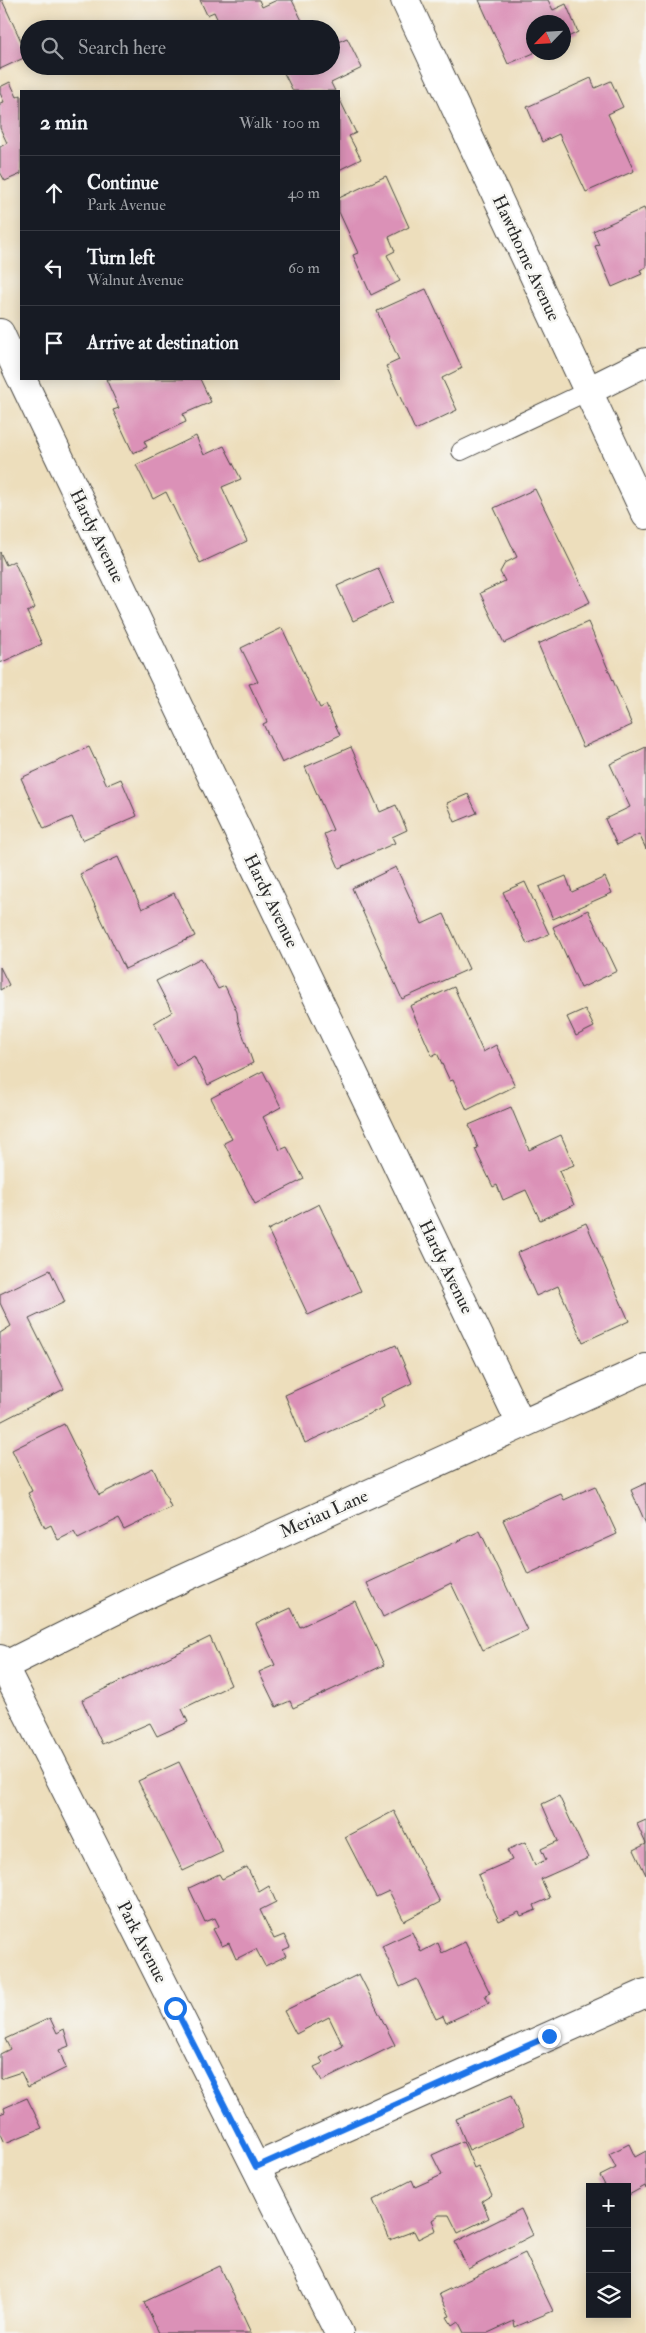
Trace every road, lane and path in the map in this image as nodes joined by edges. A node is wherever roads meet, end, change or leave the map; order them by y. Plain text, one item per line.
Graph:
1 (406, 0) edge
2 (0, 333) edge
3 (646, 362) edge
4 (20, 374) edge
5 (23, 380) edge
6 (588, 391) junction
7 (461, 451) dead end
8 (646, 515) edge
9 (646, 1368) edge
10 (521, 1424) junction
11 (2, 1662) edge
12 (646, 1993) edge
13 (256, 2167) junction
14 (339, 2333) edge

1 - 6 street, Hawthorne Avenue
2 - 4 street, Hardy Avenue
3 - 6 street
5 - 10 street, Hardy Avenue
6 - 7 lane
6 - 8 street, Hawthorne Avenue
9 - 10 street, Meriau Lane
10 - 11 street, Meriau Lane
11 - 13 street, Park Avenue
12 - 13 street
13 - 14 street, Park Avenue

